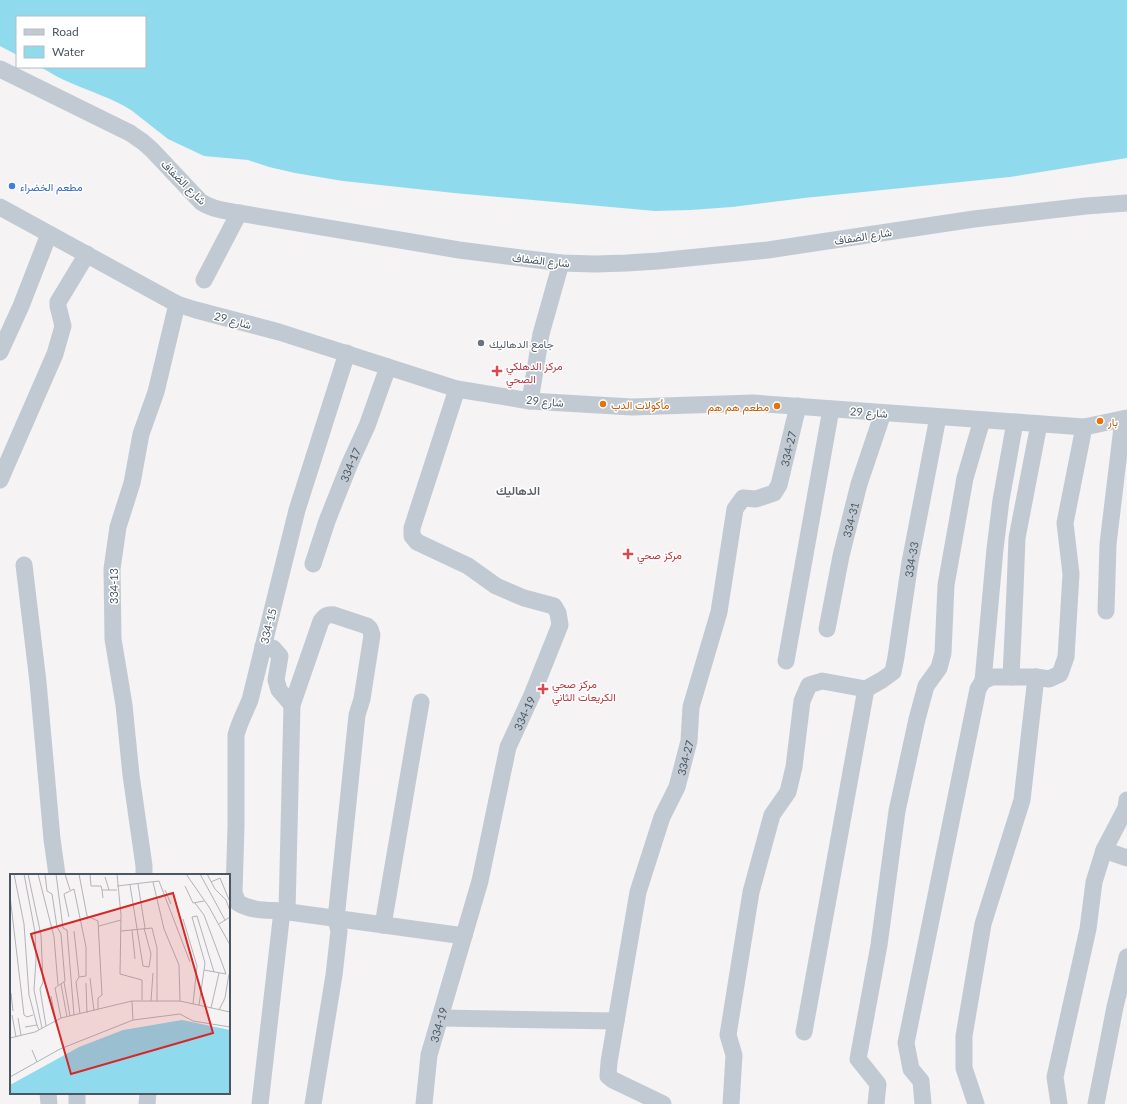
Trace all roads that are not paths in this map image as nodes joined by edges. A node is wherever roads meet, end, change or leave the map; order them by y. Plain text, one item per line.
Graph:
1 (0, 69) edge
2 (1127, 203) edge
3 (0, 207) edge
4 (238, 213) junction
5 (49, 234) junction
6 (87, 254) junction
7 (561, 263) junction
8 (204, 280) dead end
9 (177, 304) junction
10 (0, 352) edge
11 (347, 353) junction
12 (388, 367) junction
13 (457, 389) junction
14 (530, 401) junction
15 (798, 406) junction
16 (831, 409) junction
17 (883, 413) junction
18 (938, 417) junction
19 (1125, 418) edge
20 (982, 420) junction
21 (1015, 422) junction
22 (1039, 424) junction
23 (1084, 427) junction
24 (0, 480) edge
25 (313, 564) dead end
26 (24, 565) dead end
27 (1106, 611) dead end
28 (827, 629) dead end
29 (263, 646) junction
30 (786, 661) dead end
31 (1036, 677) junction
32 (1011, 678) junction
33 (983, 681) junction
34 (866, 689) junction
35 (420, 702) dead end
36 (292, 705) junction
37 (1127, 800) edge
38 (1104, 850) junction
39 (1127, 858) edge
40 (57, 874) edge
41 (144, 874) edge
42 (285, 911) junction
43 (336, 919) junction
44 (383, 925) junction
45 (464, 936) junction
46 (1127, 957) edge
47 (440, 1018) junction
48 (616, 1021) junction
49 (804, 1032) dead end
50 (48, 1094) edge
51 (148, 1094) edge
52 (49, 1104) edge
53 (147, 1104) edge
54 (260, 1104) edge
55 (313, 1104) edge
56 (424, 1104) edge
57 (663, 1104) edge
58 (731, 1104) edge
59 (876, 1104) edge
60 (923, 1104) edge
61 (976, 1104) edge
62 (1059, 1104) edge
63 (1096, 1104) edge

1 - 4 street, شارع الضفاف
2 - 7 street, شارع الضفاف
3 - 5 street, شارع 29
4 - 7 street, شارع الضفاف
4 - 8 street
5 - 6 street, شارع 29
5 - 10 street
6 - 9 street, شارع 29
6 - 24 street
7 - 14 street
9 - 11 street, شارع 29
9 - 41 street, 334-13
11 - 12 street, شارع 29
11 - 29 street, 334-15
12 - 13 street, شارع 29
12 - 25 street, 334-17
13 - 14 street, شارع 29
13 - 45 street, 334-19
14 - 15 street, شارع 29
15 - 16 street, شارع 29
15 - 48 street, 334-27
16 - 17 street, شارع 29
16 - 30 street
17 - 18 street, شارع 29
17 - 28 street, 334-31
18 - 20 street, شارع 29
18 - 34 street, 334-33
19 - 23 street, شارع 29
19 - 27 street
20 - 21 street, شارع 29
20 - 59 street
21 - 22 street, شارع 29
21 - 33 street
22 - 23 street, شارع 29
22 - 32 street
23 - 31 street
26 - 40 street
29 - 36 street
29 - 42 street, 334-15
31 - 32 street
31 - 61 street
32 - 33 street
33 - 60 street
34 - 49 street
34 - 58 street
35 - 44 street
36 - 42 street
36 - 43 street
37 - 38 street
38 - 39 street
38 - 62 street
42 - 43 street
42 - 54 street
43 - 44 street
43 - 55 street
44 - 45 street
45 - 47 street, 334-19
46 - 63 street
47 - 48 street
47 - 56 street, 334-19
48 - 57 street, 334-27
50 - 52 street
51 - 53 street

